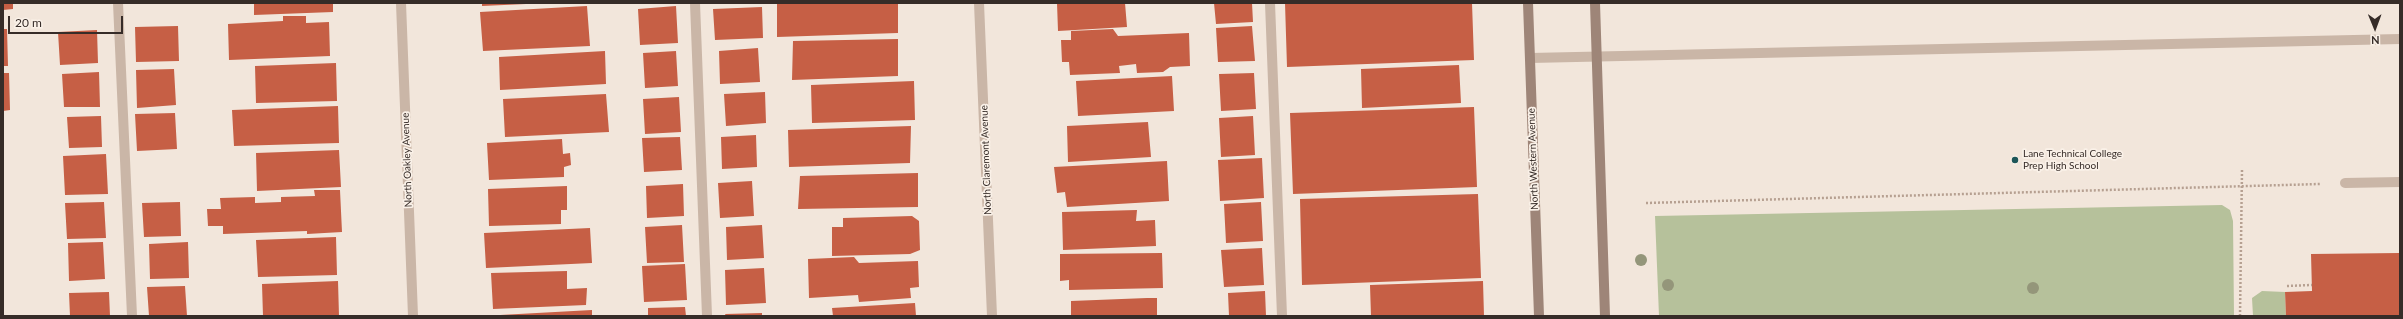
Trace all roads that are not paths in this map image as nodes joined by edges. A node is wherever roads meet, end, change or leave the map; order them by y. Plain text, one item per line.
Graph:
1 (118, 3) edge
2 (401, 3) edge
3 (695, 3) edge
4 (980, 3) edge
5 (1270, 3) edge
6 (1528, 3) edge
7 (1595, 3) edge
8 (2400, 38) edge
9 (1597, 57) junction
10 (1530, 58) junction
11 (2400, 182) edge
12 (2345, 183) road end
13 (132, 316) edge
14 (413, 316) edge
15 (707, 316) edge
16 (992, 316) edge
17 (1282, 316) edge
18 (1539, 316) edge
19 (1605, 316) edge

1 - 13 street
2 - 14 street, North Oakley Avenue
3 - 15 street
4 - 16 street, North Claremont Avenue
5 - 17 street
6 - 10 main road, North Western Avenue
7 - 9 main road
8 - 9 street
9 - 10 street
9 - 19 main road
10 - 18 main road, North Western Avenue
11 - 12 street

